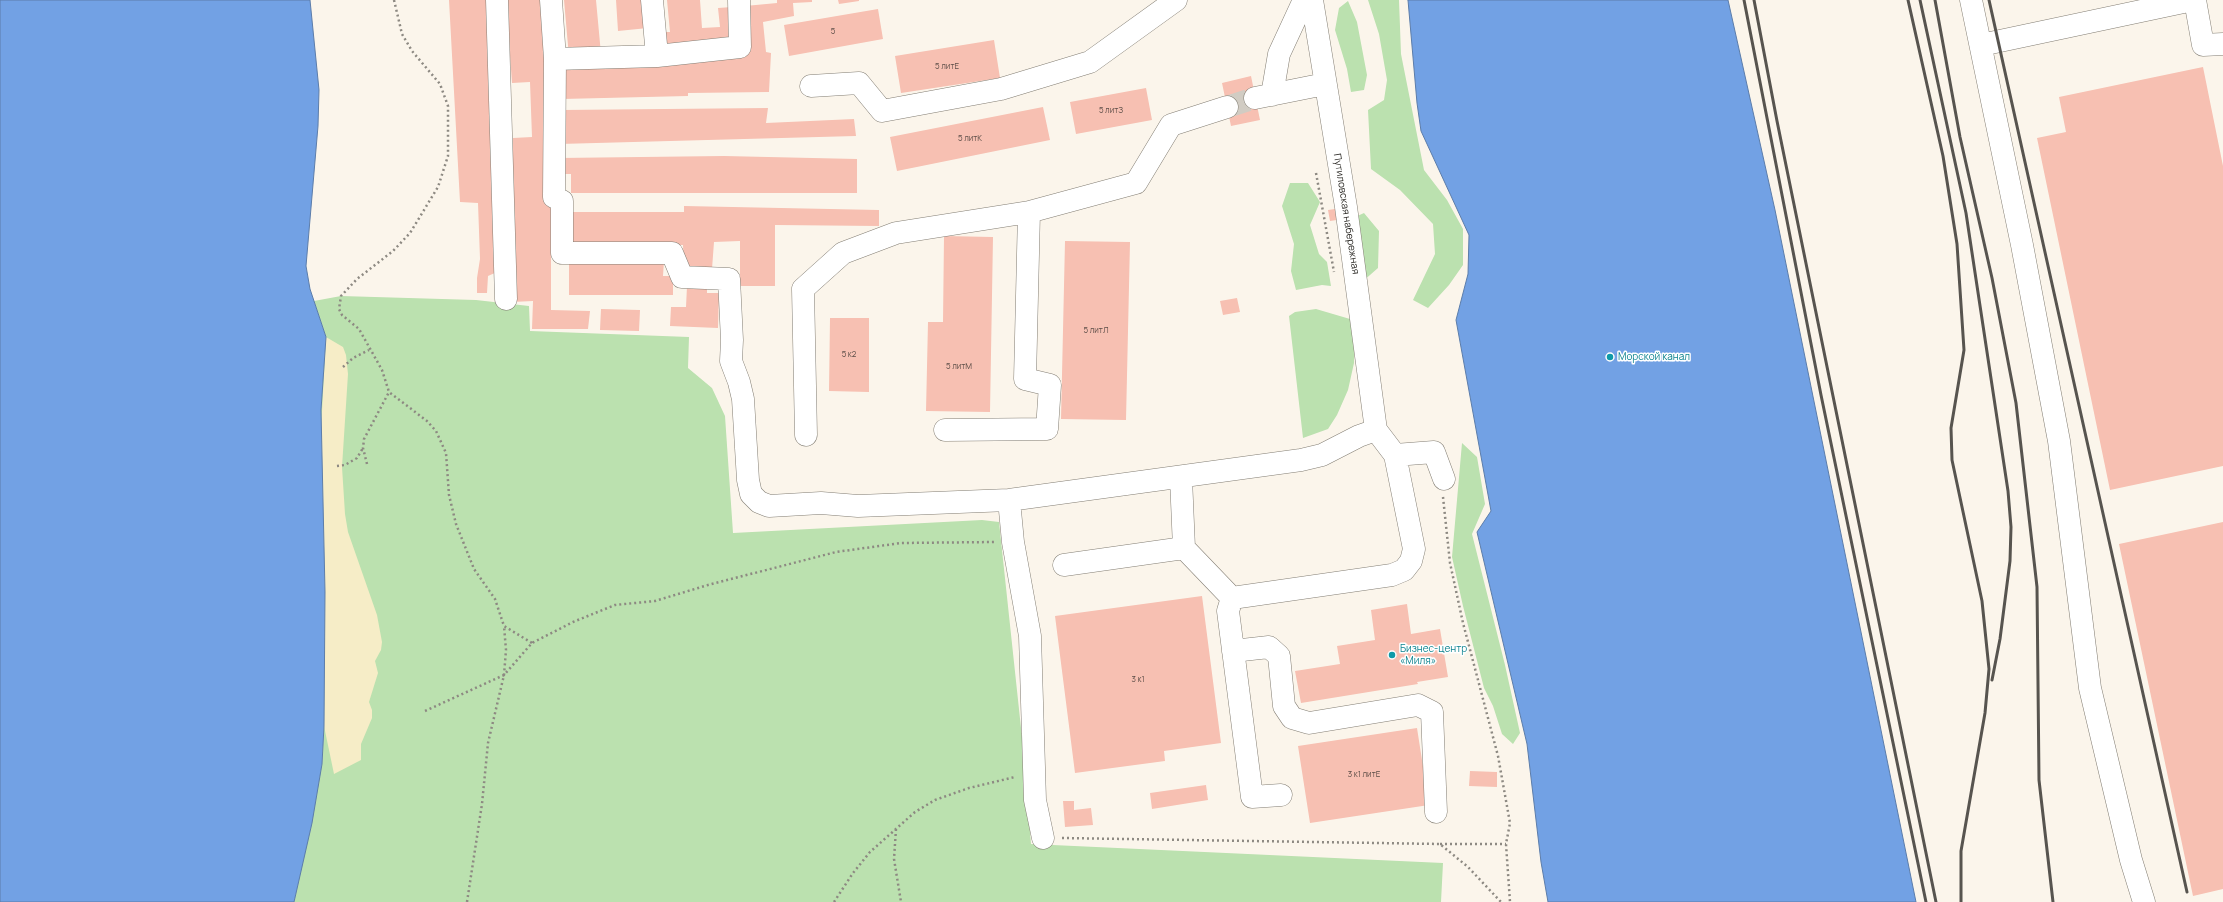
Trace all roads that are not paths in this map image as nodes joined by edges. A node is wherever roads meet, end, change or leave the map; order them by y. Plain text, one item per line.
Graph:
1 (497, 0) edge
2 (551, 0) edge
3 (652, 0) edge
4 (739, 0) edge
5 (1176, 0) edge
6 (1304, 0) edge
7 (1312, 0) edge
8 (1971, 0) edge
9 (2194, 0) edge
10 (2223, 44) edge
11 (1981, 45) junction
12 (657, 56) junction
13 (555, 59) junction
14 (1325, 84) junction
15 (811, 86) dead end
16 (1227, 107) tunnel mouth
17 (1029, 212) junction
18 (506, 298) dead end
19 (945, 430) dead end
20 (1376, 430) junction
21 (806, 435) dead end
22 (1395, 456) junction
23 (1181, 478) junction
24 (1444, 479) road end
25 (1009, 500) junction
26 (1184, 548) junction
27 (1064, 565) dead end
28 (1232, 598) junction
29 (1234, 651) junction
30 (1281, 795) dead end
31 (1436, 812) dead end
32 (1043, 838) road end
33 (2144, 902) edge

1 - 18 street
2 - 13 street
3 - 12 street
4 - 12 street
5 - 15 street
6 - 14 street
7 - 14 street, Путиловская набережная
8 - 11 street
9 - 10 street
9 - 11 street
11 - 33 street
12 - 13 street
13 - 25 street
14 - 20 street, Путиловская набережная
16 - 17 street
17 - 19 street
17 - 21 street
20 - 22 street
20 - 23 street
22 - 24 street
22 - 28 street
23 - 25 street
23 - 26 street
25 - 32 street
26 - 27 street
26 - 28 street
28 - 29 street
29 - 30 street
29 - 31 street

